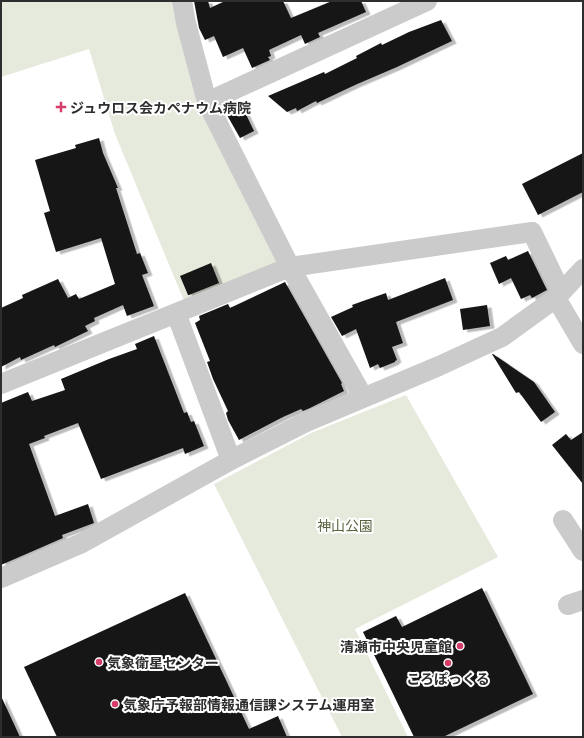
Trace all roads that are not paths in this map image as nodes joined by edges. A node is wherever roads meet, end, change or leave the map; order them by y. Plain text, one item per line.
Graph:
1 (182, 1) edge
2 (427, 1) edge
3 (207, 102) junction
4 (290, 267) junction
5 (583, 269) edge
6 (558, 295) junction
7 (176, 313) junction
8 (583, 344) edge
9 (1, 384) edge
10 (363, 397) junction
11 (231, 460) junction
12 (563, 520) dead end
13 (583, 551) edge
14 (1, 578) edge

1 - 3 street
2 - 3 street
3 - 4 street
4 - 6 street
4 - 7 street
4 - 10 street
5 - 6 street
6 - 8 street
6 - 10 street
7 - 9 street
7 - 11 street
10 - 11 street
11 - 14 street
12 - 13 street

